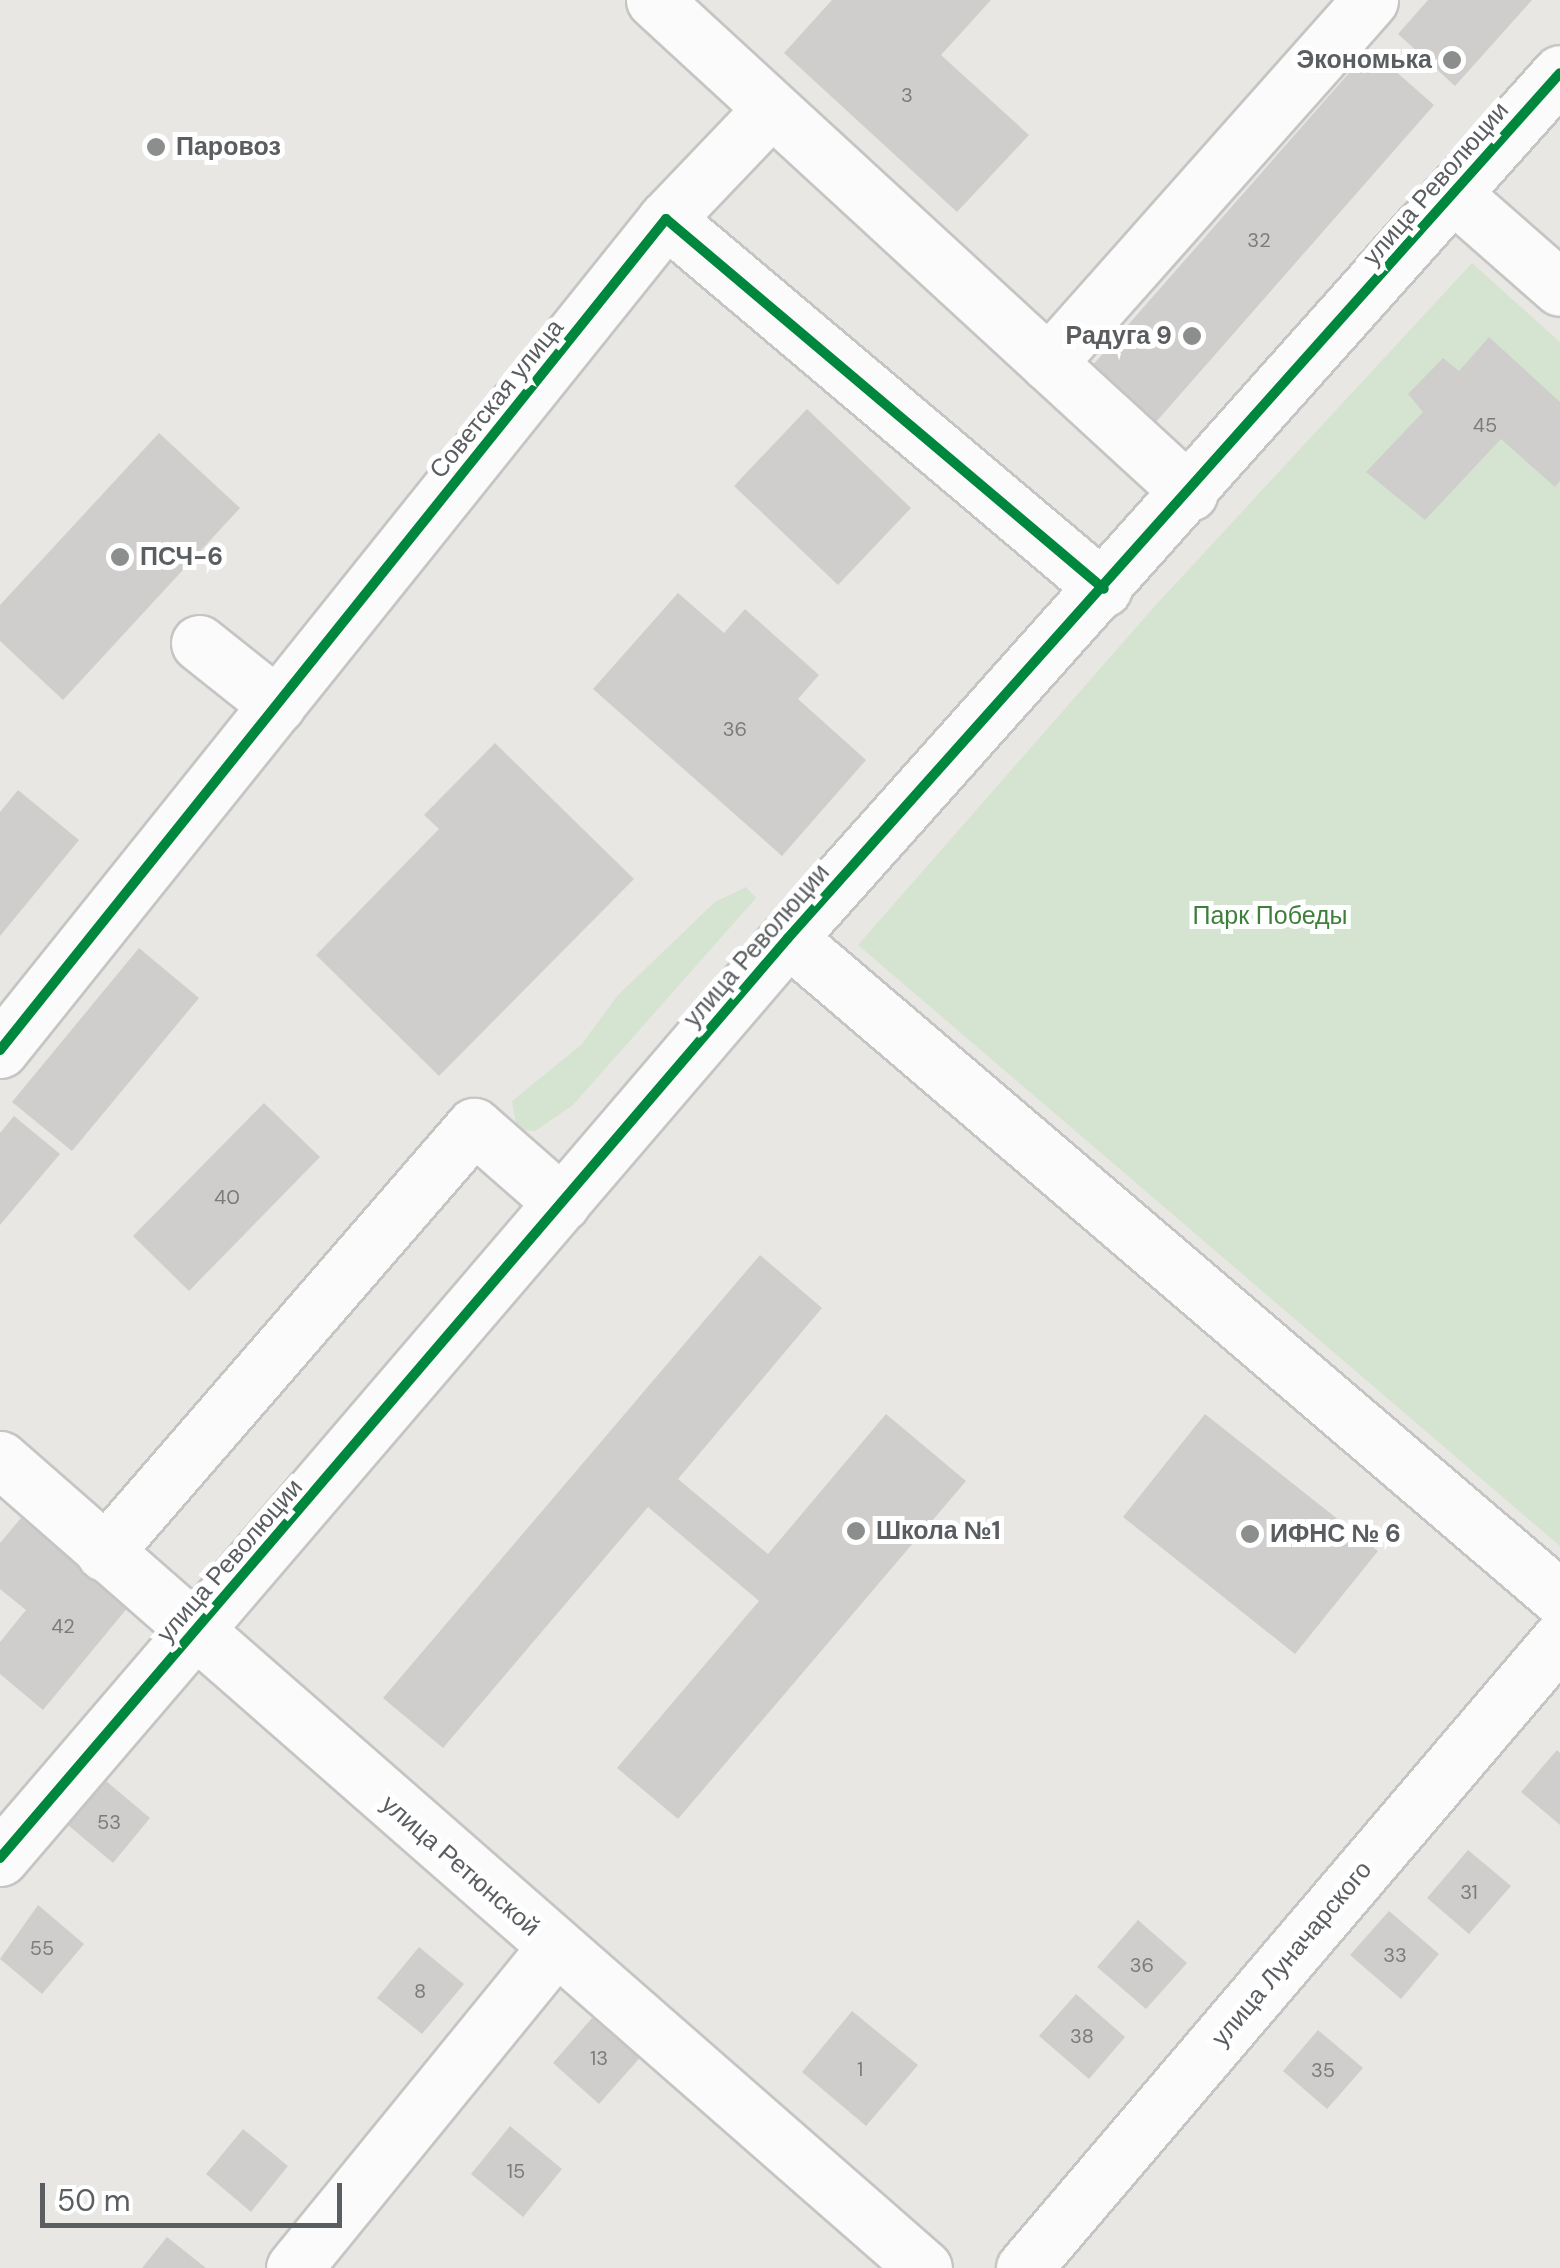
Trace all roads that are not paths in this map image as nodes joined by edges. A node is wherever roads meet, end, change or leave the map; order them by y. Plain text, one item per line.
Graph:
1 (654, 0) edge
2 (1370, 0) edge
3 (1560, 73) edge
4 (772, 108) junction
5 (1453, 194) junction
6 (666, 220) junction
7 (1560, 288) edge
8 (1048, 363) junction
9 (1190, 493) junction
10 (1104, 589) junction
11 (199, 644) dead end
12 (277, 705) junction
13 (788, 938) junction
14 (0, 1050) edge
15 (562, 1203) junction
16 (0, 1460) edge
17 (104, 1553) junction
18 (1560, 1598) edge
19 (194, 1634) junction
20 (1560, 1639) edge
21 (0, 1858) edge
22 (554, 1948) junction
23 (294, 2268) edge
24 (924, 2268) edge
25 (1024, 2268) edge

1 - 4 street
2 - 8 street
3 - 5 street, улица Революции
4 - 6 street, Советская улица
4 - 8 street
5 - 7 street
5 - 9 street, улица Революции
6 - 10 street
6 - 12 street, Советская улица
8 - 9 street
9 - 10 street, улица Революции
10 - 13 street, улица Революции
11 - 12 street
12 - 14 street, Советская улица
13 - 15 street, улица Революции
13 - 18 street
15 - 17 street
15 - 19 street, улица Революции
16 - 17 street, улица Ретюнской
17 - 19 street, улица Ретюнской
19 - 21 street, улица Революции
19 - 22 street, улица Ретюнской
20 - 25 street, улица Луначарского
22 - 23 street
22 - 24 street, улица Ретюнской

